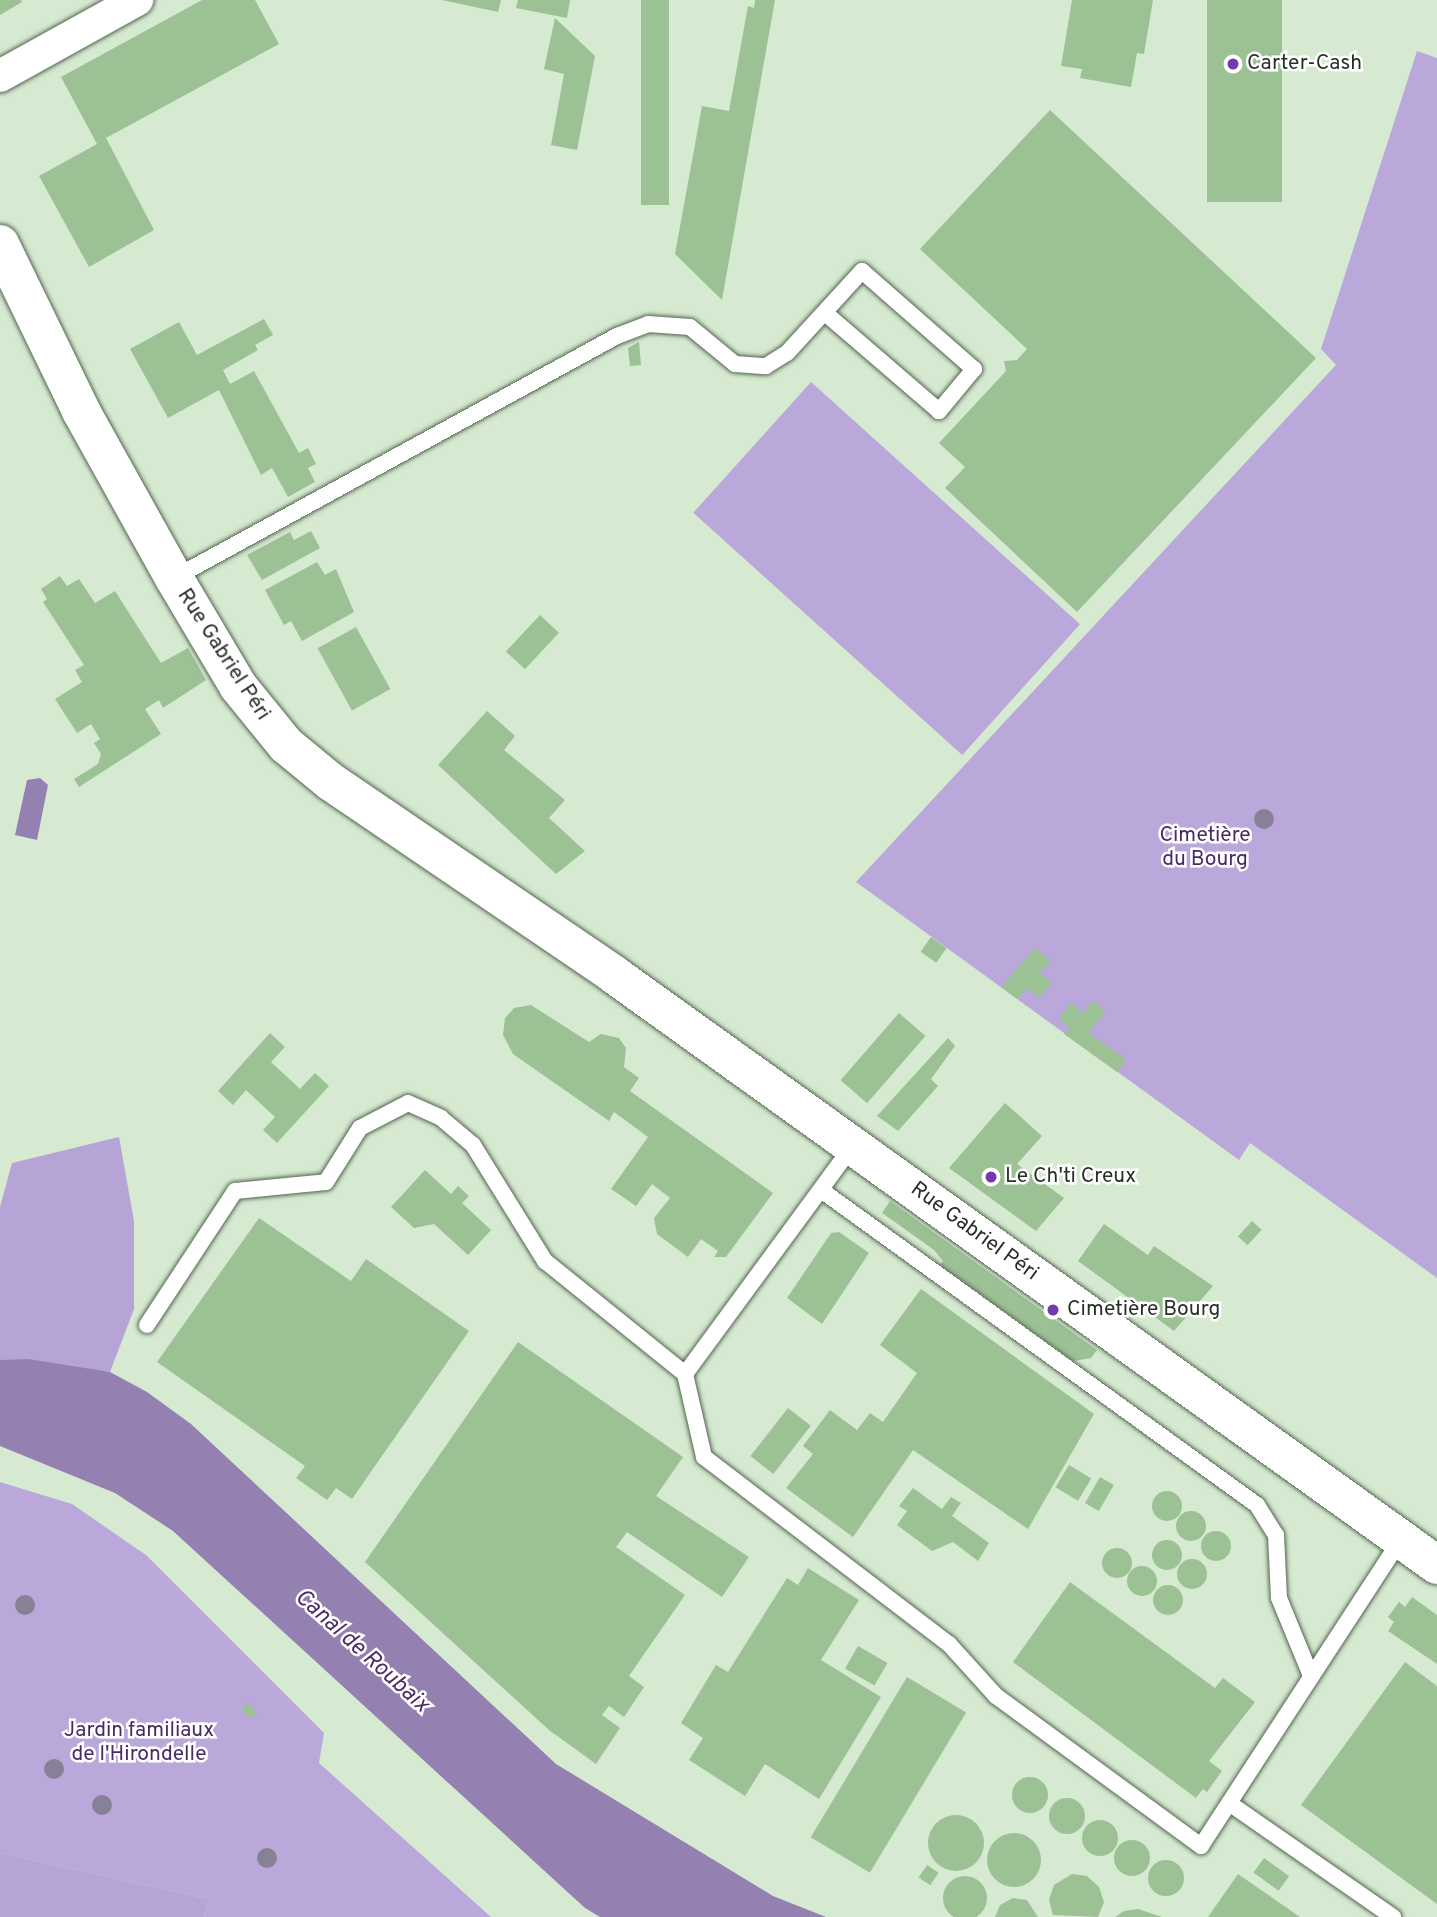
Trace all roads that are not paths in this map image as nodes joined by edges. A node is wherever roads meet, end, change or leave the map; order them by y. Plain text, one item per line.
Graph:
1 (137, 0) edge
2 (0, 76) edge
3 (0, 233) edge
4 (0, 244) edge
5 (825, 313) junction
6 (185, 573) junction
7 (853, 1145) junction
8 (821, 1190) junction
9 (147, 1325) dead end
10 (685, 1374) junction
11 (1401, 1539) junction
12 (1437, 1565) edge
13 (1311, 1676) junction
14 (1229, 1803) junction
15 (1393, 1917) edge

1 - 2 street
3 - 6 main road, Rue Gabriel Péri
4 - 6 main road, Rue Gabriel Péri
5 - 5 lane
5 - 6 lane
6 - 7 main road, Rue Gabriel Péri
7 - 8 lane
7 - 11 main road, Rue Gabriel Péri
8 - 10 lane
8 - 13 lane
9 - 10 lane
10 - 14 lane
11 - 12 main road, Rue Gabriel Péri
11 - 13 lane
13 - 14 lane
14 - 15 lane

